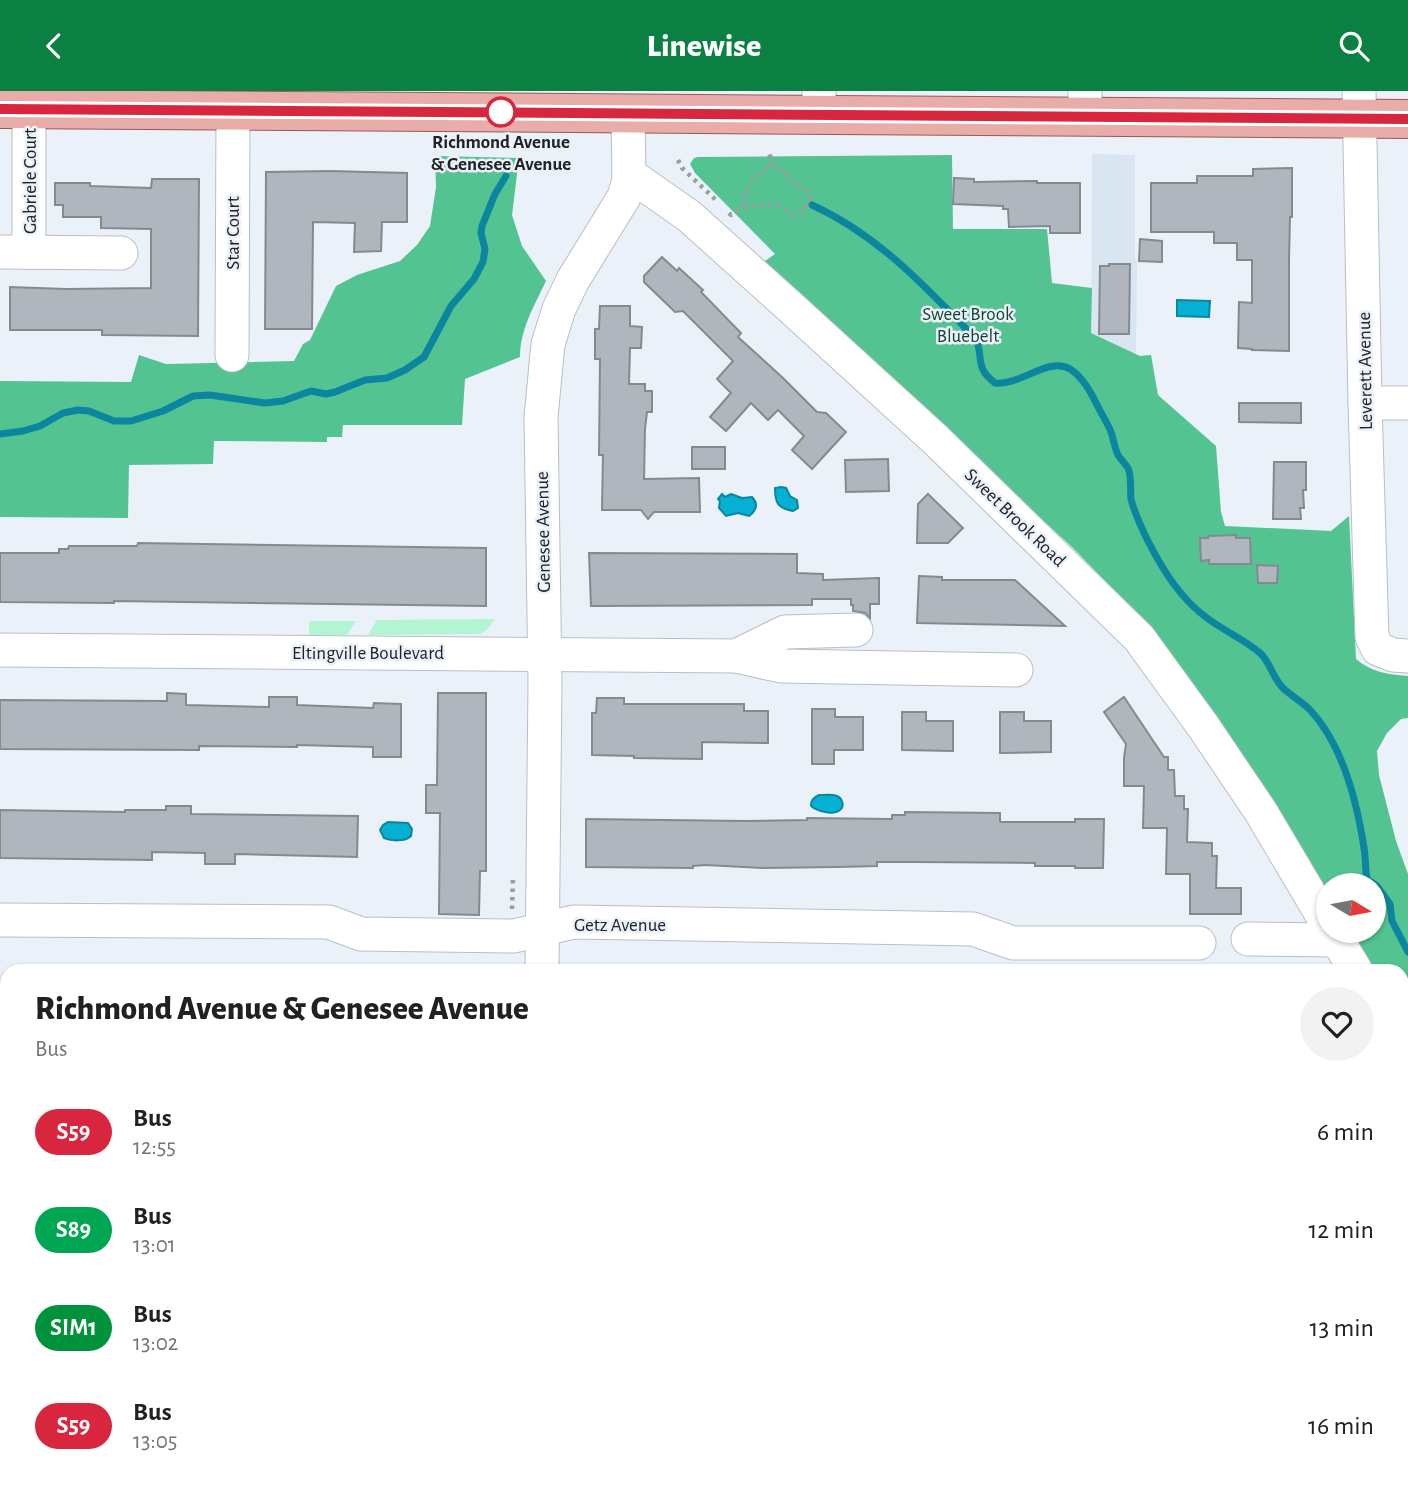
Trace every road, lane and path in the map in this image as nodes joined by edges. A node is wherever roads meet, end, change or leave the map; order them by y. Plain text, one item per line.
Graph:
1 (275, 101) edge
2 (548, 102) edge
3 (819, 103) edge
4 (1085, 104) edge
5 (10, 105) edge
6 (1359, 105) edge
7 (233, 111) junction
8 (628, 114) junction
9 (1408, 119) edge
10 (768, 150) dead end
11 (678, 160) dead end
12 (772, 162) junction
13 (629, 174) junction
14 (742, 207) junction
15 (15, 252) edge
16 (121, 253) dead end
17 (232, 355) dead end
18 (1365, 403) junction
19 (1408, 403) edge
20 (856, 630) dead end
21 (0, 650) edge
22 (1393, 652) edge
23 (544, 654) junction
24 (736, 656) junction
25 (1016, 670) dead end
26 (513, 878) dead end
27 (1316, 904) edge
28 (512, 913) dead end
29 (0, 920) edge
30 (543, 930) junction
31 (1316, 933) edge
32 (1248, 939) dead end
33 (1199, 943) dead end
34 (1339, 943) edge
35 (542, 964) edge
36 (1352, 964) edge

1 - 2 main road
1 - 7 main road
2 - 8 main road
3 - 4 main road
3 - 8 main road
4 - 6 main road
5 - 7 main road
5 - 15 street, Gabriele Court
6 - 9 main road
6 - 18 street, Leverett Avenue
7 - 17 street, Star Court
8 - 13 street, Genesee Avenue
10 - 12 path
11 - 14 path
12 - 14 path
12 - 14 path
13 - 23 street, Genesee Avenue
13 - 27 street, Sweet Brook Road
15 - 16 street, Gabriele Court
18 - 19 street
18 - 22 street, Leverett Avenue
20 - 24 street, Eltingville Boulevard
21 - 23 street, Eltingville Boulevard
23 - 24 street, Eltingville Boulevard
23 - 30 street, Genesee Avenue
24 - 25 street, Eltingville Boulevard
26 - 28 path
29 - 30 street, Getz Avenue
30 - 33 street, Getz Avenue
30 - 35 street, Genesee Avenue
31 - 32 street
34 - 36 street, Sweet Brook Road

